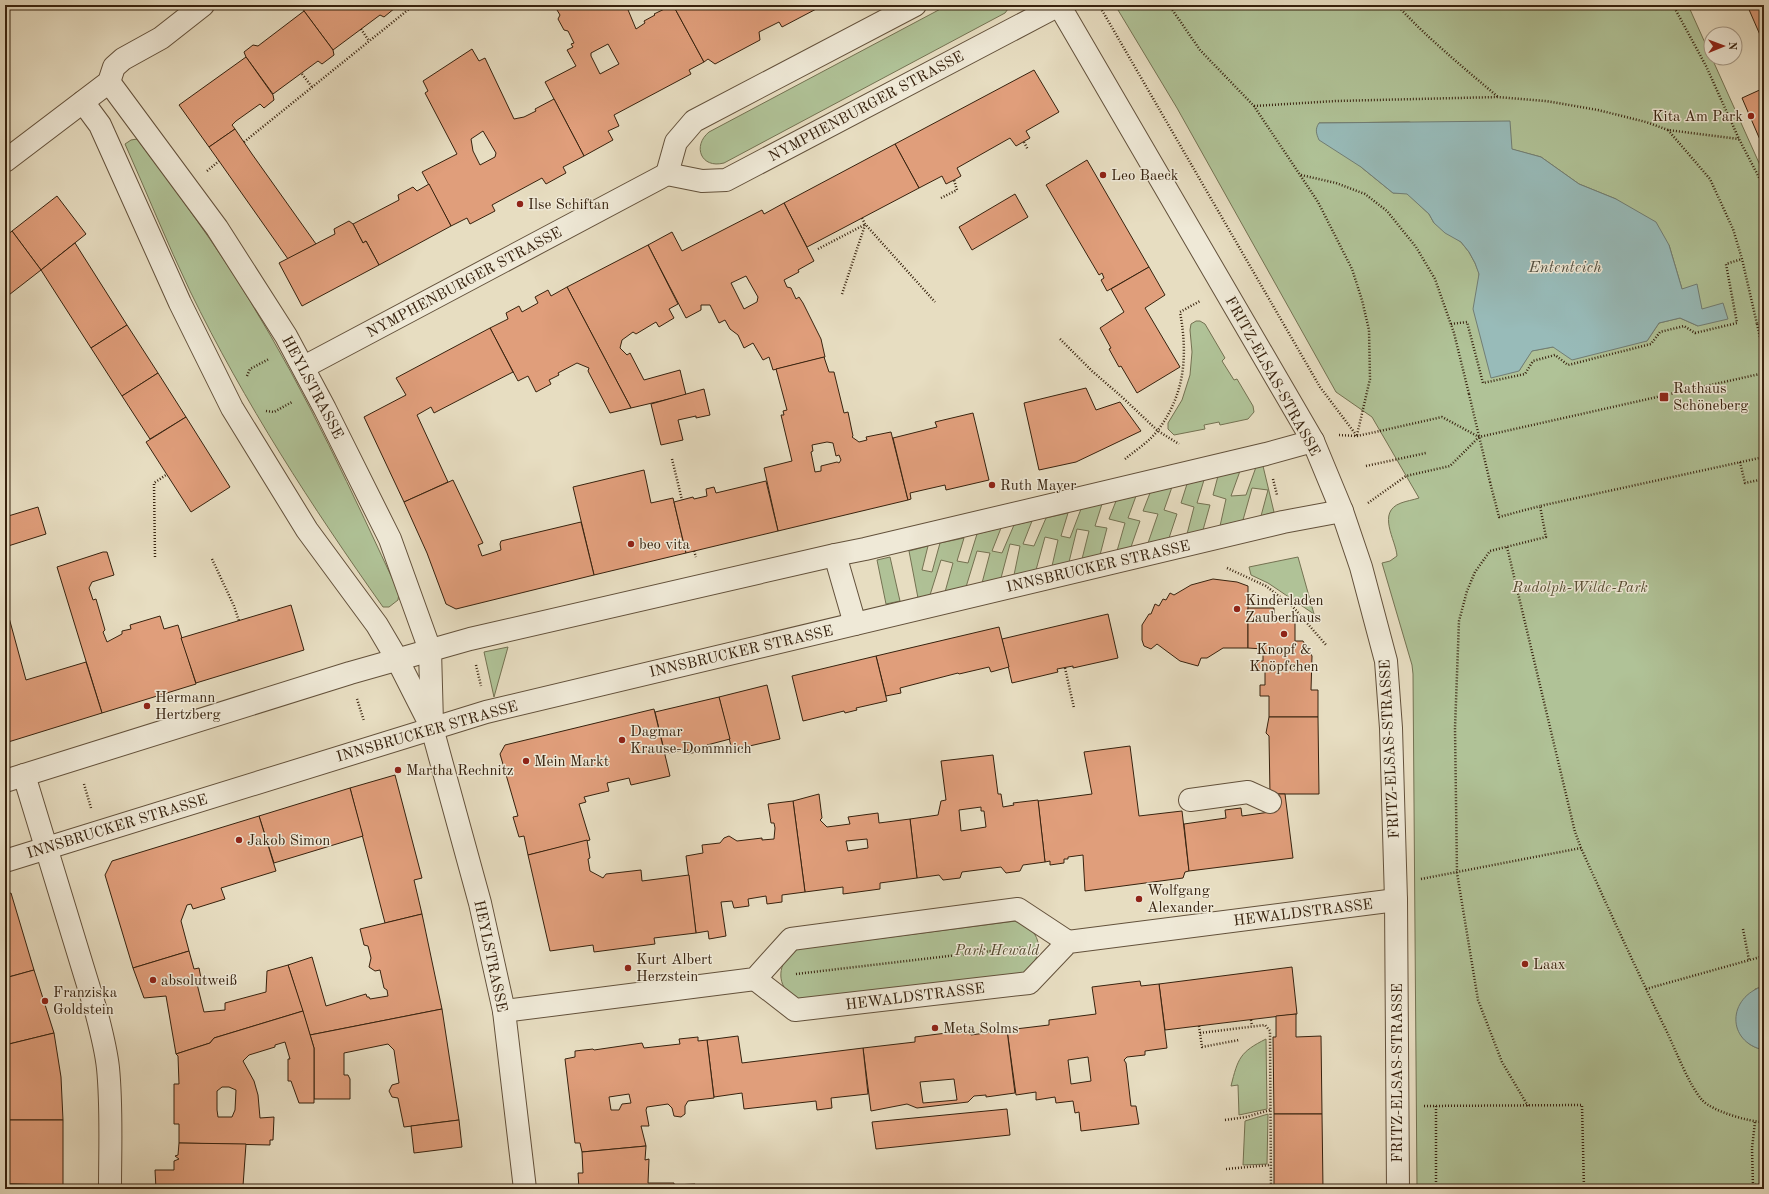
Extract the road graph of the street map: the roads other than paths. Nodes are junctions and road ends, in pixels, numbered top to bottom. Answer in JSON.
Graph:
{"nodes":[{"id":1,"x":203,"y":5,"type":"edge"},
{"id":2,"x":915,"y":5,"type":"edge"},
{"id":3,"x":1059,"y":5,"type":"edge"},
{"id":4,"x":109,"y":82,"type":"junction"},
{"id":5,"x":83,"y":102,"type":"junction"},
{"id":6,"x":5,"y":162,"type":"edge"},
{"id":7,"x":667,"y":174,"type":"junction"},
{"id":8,"x":304,"y":367,"type":"junction"},
{"id":9,"x":1312,"y":441,"type":"junction"},
{"id":10,"x":1342,"y":511,"type":"junction"},
{"id":11,"x":835,"y":555,"type":"junction"},
{"id":12,"x":855,"y":624,"type":"junction"},
{"id":13,"x":430,"y":650,"type":"junction"},
{"id":14,"x":397,"y":659,"type":"junction"},
{"id":15,"x":432,"y":728,"type":"junction"},
{"id":16,"x":15,"y":778,"type":"edge"},
{"id":17,"x":1190,"y":800,"type":"dead end"},
{"id":18,"x":1270,"y":802,"type":"dead end"},
{"id":19,"x":47,"y":848,"type":"junction"},
{"id":20,"x":5,"y":861,"type":"edge"},
{"id":21,"x":1396,"y":892,"type":"junction"},
{"id":22,"x":1068,"y":942,"type":"junction"},
{"id":23,"x":755,"y":978,"type":"junction"},
{"id":24,"x":504,"y":1011,"type":"junction"},
{"id":25,"x":110,"y":1189,"type":"edge"},
{"id":26,"x":525,"y":1189,"type":"edge"},
{"id":27,"x":1398,"y":1189,"type":"edge"}],
"edges":[{"from":1,"to":4,"type":"street"},
{"from":2,"to":7,"type":"street"},
{"from":3,"to":7,"type":"street","name":"NYMPHENBURGER STRASSE"},
{"from":3,"to":9,"type":"street","name":"FRITZ-ELSAS-STRASSE"},
{"from":4,"to":5,"type":"street"},
{"from":4,"to":8,"type":"street","name":"HEYLSTRASSE"},
{"from":5,"to":6,"type":"street"},
{"from":5,"to":14,"type":"street","name":"HEYLSTRASSE"},
{"from":7,"to":8,"type":"street","name":"NYMPHENBURGER STRASSE"},
{"from":8,"to":13,"type":"street","name":"HEYLSTRASSE"},
{"from":9,"to":10,"type":"street","name":"FRITZ-ELSAS-STRASSE"},
{"from":9,"to":11,"type":"street"},
{"from":10,"to":12,"type":"street","name":"INNSBRUCKER STRASSE"},
{"from":10,"to":21,"type":"street","name":"FRITZ-ELSAS-STRASSE"},
{"from":11,"to":12,"type":"street"},
{"from":11,"to":13,"type":"street"},
{"from":12,"to":15,"type":"street","name":"INNSBRUCKER STRASSE"},
{"from":13,"to":14,"type":"street"},
{"from":13,"to":15,"type":"street","name":"HEYLSTRASSE"},
{"from":14,"to":15,"type":"street","name":"HEYLSTRASSE"},
{"from":14,"to":16,"type":"street"},
{"from":15,"to":19,"type":"street","name":"INNSBRUCKER STRASSE"},
{"from":15,"to":24,"type":"street","name":"HEYLSTRASSE"},
{"from":16,"to":19,"type":"street"},
{"from":17,"to":18,"type":"street"},
{"from":19,"to":20,"type":"street","name":"INNSBRUCKER STRASSE"},
{"from":19,"to":25,"type":"street"},
{"from":21,"to":22,"type":"street","name":"HEWALDSTRASSE"},
{"from":21,"to":27,"type":"street","name":"FRITZ-ELSAS-STRASSE"},
{"from":22,"to":23,"type":"street"},
{"from":22,"to":23,"type":"street","name":"HEWALDSTRASSE"},
{"from":23,"to":24,"type":"street"},
{"from":24,"to":26,"type":"street","name":"HEYLSTRASSE"}]}
